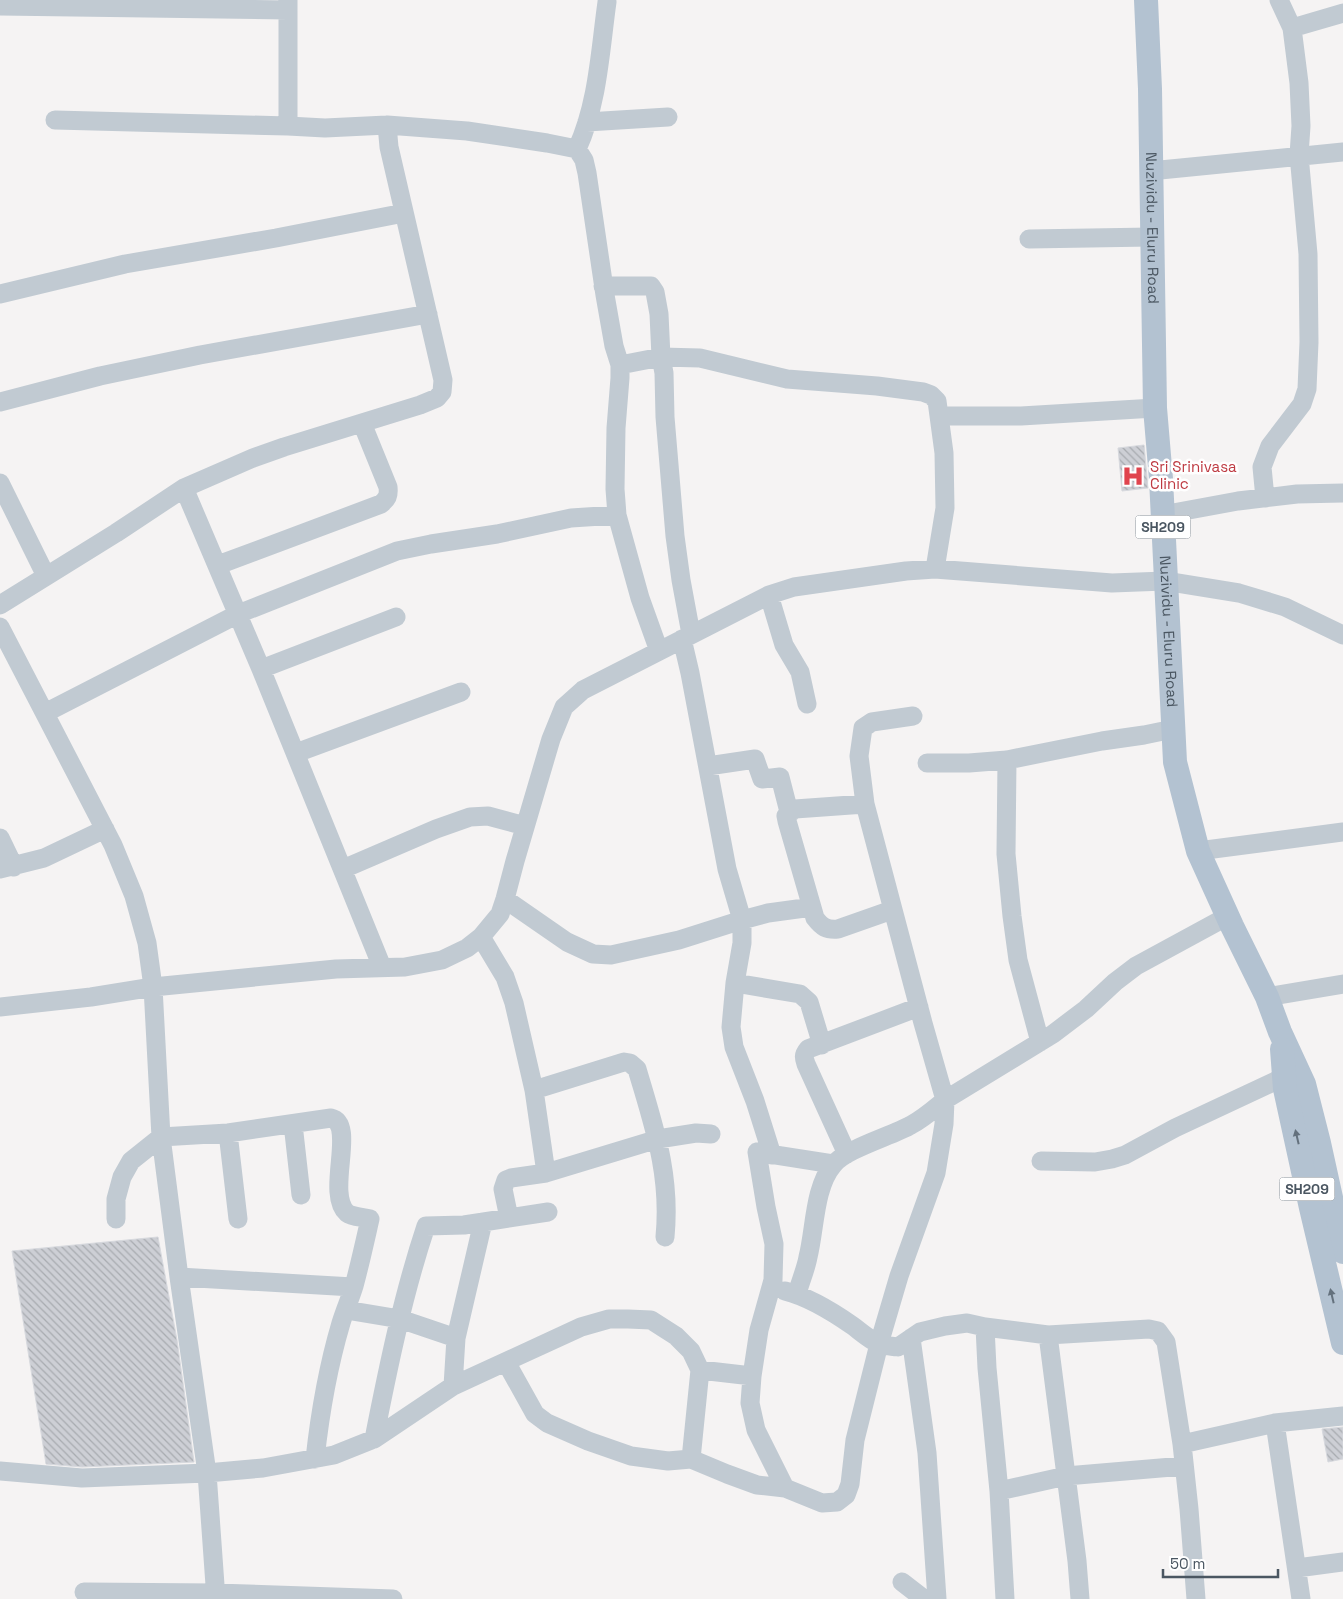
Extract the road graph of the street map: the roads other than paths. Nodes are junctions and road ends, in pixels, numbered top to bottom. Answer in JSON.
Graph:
{"nodes":[{"id":1,"x":1146,"y":0,"type":"edge"},
{"id":2,"x":1279,"y":0,"type":"edge"},
{"id":3,"x":606,"y":2,"type":"dead end"},
{"id":4,"x":288,"y":5,"type":"edge"},
{"id":5,"x":0,"y":6,"type":"edge"},
{"id":6,"x":1343,"y":13,"type":"edge"},
{"id":7,"x":1292,"y":28,"type":"junction"},
{"id":8,"x":668,"y":117,"type":"dead end"},
{"id":9,"x":55,"y":120,"type":"dead end"},
{"id":10,"x":588,"y":122,"type":"junction"},
{"id":11,"x":387,"y":125,"type":"junction"},
{"id":12,"x":288,"y":126,"type":"junction"},
{"id":13,"x":577,"y":149,"type":"junction"},
{"id":14,"x":1343,"y":152,"type":"edge"},
{"id":15,"x":1299,"y":155,"type":"junction"},
{"id":16,"x":1150,"y":171,"type":"junction"},
{"id":17,"x":404,"y":213,"type":"junction"},
{"id":18,"x":1152,"y":237,"type":"junction"},
{"id":19,"x":1029,"y":239,"type":"dead end"},
{"id":20,"x":603,"y":286,"type":"junction"},
{"id":21,"x":0,"y":294,"type":"edge"},
{"id":22,"x":428,"y":314,"type":"junction"},
{"id":23,"x":661,"y":357,"type":"junction"},
{"id":24,"x":620,"y":365,"type":"junction"},
{"id":25,"x":0,"y":402,"type":"edge"},
{"id":26,"x":1155,"y":408,"type":"junction"},
{"id":27,"x":940,"y":416,"type":"junction"},
{"id":28,"x":362,"y":423,"type":"junction"},
{"id":29,"x":0,"y":483,"type":"edge"},
{"id":30,"x":184,"y":488,"type":"junction"},
{"id":31,"x":1343,"y":493,"type":"edge"},
{"id":32,"x":1265,"y":498,"type":"junction"},
{"id":33,"x":617,"y":515,"type":"junction"},
{"id":34,"x":1162,"y":515,"type":"junction"},
{"id":35,"x":218,"y":565,"type":"junction"},
{"id":36,"x":935,"y":569,"type":"junction"},
{"id":37,"x":46,"y":576,"type":"junction"},
{"id":38,"x":1166,"y":581,"type":"junction"},
{"id":39,"x":769,"y":595,"type":"junction"},
{"id":40,"x":0,"y":605,"type":"edge"},
{"id":41,"x":238,"y":614,"type":"junction"},
{"id":42,"x":396,"y":617,"type":"dead end"},
{"id":43,"x":0,"y":627,"type":"edge"},
{"id":44,"x":1343,"y":635,"type":"edge"},
{"id":45,"x":687,"y":637,"type":"junction"},
{"id":46,"x":659,"y":651,"type":"junction"},
{"id":47,"x":261,"y":669,"type":"junction"},
{"id":48,"x":462,"y":692,"type":"dead end"},
{"id":49,"x":807,"y":704,"type":"dead end"},
{"id":50,"x":45,"y":712,"type":"junction"},
{"id":51,"x":913,"y":716,"type":"dead end"},
{"id":52,"x":1173,"y":729,"type":"junction"},
{"id":53,"x":296,"y":753,"type":"junction"},
{"id":54,"x":1007,"y":760,"type":"junction"},
{"id":55,"x":927,"y":763,"type":"dead end"},
{"id":56,"x":708,"y":766,"type":"junction"},
{"id":57,"x":865,"y":804,"type":"junction"},
{"id":58,"x":789,"y":812,"type":"junction"},
{"id":59,"x":525,"y":826,"type":"junction"},
{"id":60,"x":105,"y":830,"type":"junction"},
{"id":61,"x":1343,"y":832,"type":"edge"},
{"id":62,"x":0,"y":838,"type":"edge"},
{"id":63,"x":1198,"y":851,"type":"junction"},
{"id":64,"x":7,"y":868,"type":"edge"},
{"id":65,"x":343,"y":869,"type":"junction"},
{"id":66,"x":506,"y":899,"type":"junction"},
{"id":67,"x":812,"y":907,"type":"junction"},
{"id":68,"x":892,"y":910,"type":"junction"},
{"id":69,"x":1228,"y":916,"type":"junction"},
{"id":70,"x":742,"y":920,"type":"junction"},
{"id":71,"x":481,"y":937,"type":"junction"},
{"id":72,"x":382,"y":968,"type":"junction"},
{"id":73,"x":735,"y":983,"type":"junction"},
{"id":74,"x":1343,"y":984,"type":"edge"},
{"id":75,"x":154,"y":987,"type":"junction"},
{"id":76,"x":1267,"y":997,"type":"junction"},
{"id":77,"x":919,"y":1007,"type":"junction"},
{"id":78,"x":0,"y":1008,"type":"edge"},
{"id":79,"x":1280,"y":1032,"type":"junction"},
{"id":80,"x":1040,"y":1042,"type":"junction"},
{"id":81,"x":822,"y":1045,"type":"junction"},
{"id":82,"x":1284,"y":1077,"type":"junction"},
{"id":83,"x":534,"y":1090,"type":"junction"},
{"id":84,"x":945,"y":1100,"type":"junction"},
{"id":85,"x":293,"y":1124,"type":"junction"},
{"id":86,"x":228,"y":1133,"type":"junction"},
{"id":87,"x":711,"y":1134,"type":"dead end"},
{"id":88,"x":161,"y":1137,"type":"junction"},
{"id":89,"x":658,"y":1139,"type":"junction"},
{"id":90,"x":772,"y":1155,"type":"junction"},
{"id":91,"x":840,"y":1159,"type":"junction"},
{"id":92,"x":1041,"y":1161,"type":"dead end"},
{"id":93,"x":546,"y":1173,"type":"junction"},
{"id":94,"x":301,"y":1196,"type":"dead end"},
{"id":95,"x":548,"y":1212,"type":"dead end"},
{"id":96,"x":1339,"y":1214,"type":"edge"},
{"id":97,"x":510,"y":1218,"type":"junction"},
{"id":98,"x":116,"y":1219,"type":"dead end"},
{"id":99,"x":238,"y":1219,"type":"dead end"},
{"id":100,"x":483,"y":1222,"type":"junction"},
{"id":101,"x":665,"y":1236,"type":"dead end"},
{"id":102,"x":1343,"y":1252,"type":"edge"},
{"id":103,"x":179,"y":1277,"type":"junction"},
{"id":104,"x":354,"y":1287,"type":"junction"},
{"id":105,"x":771,"y":1288,"type":"junction"},
{"id":106,"x":797,"y":1294,"type":"junction"},
{"id":107,"x":346,"y":1310,"type":"junction"},
{"id":108,"x":400,"y":1319,"type":"junction"},
{"id":109,"x":985,"y":1327,"type":"junction"},
{"id":110,"x":1048,"y":1335,"type":"junction"},
{"id":111,"x":456,"y":1338,"type":"junction"},
{"id":112,"x":1343,"y":1343,"type":"edge"},
{"id":113,"x":894,"y":1344,"type":"junction"},
{"id":114,"x":506,"y":1362,"type":"junction"},
{"id":115,"x":700,"y":1370,"type":"junction"},
{"id":116,"x":752,"y":1376,"type":"junction"},
{"id":117,"x":453,"y":1386,"type":"junction"},
{"id":118,"x":1343,"y":1416,"type":"edge"},
{"id":119,"x":1275,"y":1423,"type":"junction"},
{"id":120,"x":374,"y":1439,"type":"junction"},
{"id":121,"x":1182,"y":1444,"type":"junction"},
{"id":122,"x":315,"y":1459,"type":"junction"},
{"id":123,"x":690,"y":1459,"type":"junction"},
{"id":124,"x":1184,"y":1466,"type":"junction"},
{"id":125,"x":0,"y":1471,"type":"edge"},
{"id":126,"x":207,"y":1472,"type":"junction"},
{"id":127,"x":1066,"y":1476,"type":"junction"},
{"id":128,"x":784,"y":1488,"type":"junction"},
{"id":129,"x":999,"y":1491,"type":"junction"},
{"id":130,"x":1343,"y":1562,"type":"edge"},
{"id":131,"x":1297,"y":1568,"type":"junction"},
{"id":132,"x":902,"y":1582,"type":"dead end"},
{"id":133,"x":84,"y":1592,"type":"dead end"},
{"id":134,"x":216,"y":1596,"type":"edge"},
{"id":135,"x":393,"y":1599,"type":"edge"},
{"id":136,"x":924,"y":1599,"type":"edge"},
{"id":137,"x":937,"y":1599,"type":"edge"},
{"id":138,"x":1005,"y":1599,"type":"edge"},
{"id":139,"x":1080,"y":1599,"type":"edge"},
{"id":140,"x":1196,"y":1599,"type":"edge"},
{"id":141,"x":1301,"y":1599,"type":"edge"}],
"edges":[{"from":1,"to":16,"type":"main road","name":"Nuzividu - Eluru Road","number":"SH209"},
{"from":2,"to":7,"type":"street"},
{"from":3,"to":10,"type":"street"},
{"from":4,"to":5,"type":"street"},
{"from":4,"to":12,"type":"street"},
{"from":6,"to":7,"type":"street"},
{"from":7,"to":15,"type":"street"},
{"from":8,"to":10,"type":"street"},
{"from":9,"to":12,"type":"street"},
{"from":10,"to":13,"type":"street"},
{"from":11,"to":12,"type":"street"},
{"from":11,"to":13,"type":"street"},
{"from":11,"to":17,"type":"street"},
{"from":13,"to":20,"type":"street"},
{"from":14,"to":15,"type":"street"},
{"from":15,"to":16,"type":"street"},
{"from":15,"to":32,"type":"street"},
{"from":16,"to":18,"type":"main road","name":"Nuzividu - Eluru Road","number":"SH209"},
{"from":17,"to":21,"type":"street"},
{"from":17,"to":22,"type":"street"},
{"from":18,"to":19,"type":"street"},
{"from":18,"to":26,"type":"main road","name":"Nuzividu - Eluru Road","number":"SH209"},
{"from":20,"to":23,"type":"street"},
{"from":20,"to":24,"type":"street"},
{"from":22,"to":25,"type":"street"},
{"from":22,"to":28,"type":"street"},
{"from":23,"to":24,"type":"street"},
{"from":23,"to":27,"type":"street"},
{"from":23,"to":45,"type":"street"},
{"from":24,"to":33,"type":"street"},
{"from":26,"to":27,"type":"street"},
{"from":26,"to":34,"type":"main road","name":"Nuzividu - Eluru Road","number":"SH209"},
{"from":27,"to":36,"type":"street"},
{"from":28,"to":30,"type":"street"},
{"from":28,"to":35,"type":"street"},
{"from":29,"to":37,"type":"street"},
{"from":30,"to":35,"type":"street"},
{"from":30,"to":37,"type":"street"},
{"from":31,"to":32,"type":"street"},
{"from":32,"to":34,"type":"street"},
{"from":33,"to":41,"type":"street"},
{"from":33,"to":46,"type":"street"},
{"from":34,"to":38,"type":"main road","name":"Nuzividu - Eluru Road","number":"SH209"},
{"from":35,"to":41,"type":"street"},
{"from":36,"to":38,"type":"street"},
{"from":36,"to":39,"type":"street"},
{"from":37,"to":40,"type":"street"},
{"from":38,"to":44,"type":"street"},
{"from":38,"to":52,"type":"main road","name":"Nuzividu - Eluru Road","number":"SH209"},
{"from":39,"to":45,"type":"street"},
{"from":39,"to":49,"type":"street"},
{"from":41,"to":47,"type":"street"},
{"from":41,"to":50,"type":"street"},
{"from":42,"to":47,"type":"street"},
{"from":43,"to":50,"type":"street"},
{"from":45,"to":46,"type":"street"},
{"from":45,"to":56,"type":"street"},
{"from":46,"to":59,"type":"street"},
{"from":47,"to":53,"type":"street"},
{"from":48,"to":53,"type":"street"},
{"from":50,"to":60,"type":"street"},
{"from":51,"to":57,"type":"street"},
{"from":52,"to":54,"type":"street"},
{"from":52,"to":63,"type":"main road","name":"Nuzividu - Eluru Road","number":"SH209"},
{"from":53,"to":65,"type":"street"},
{"from":54,"to":55,"type":"street"},
{"from":54,"to":80,"type":"street"},
{"from":56,"to":58,"type":"street"},
{"from":56,"to":70,"type":"street"},
{"from":57,"to":58,"type":"street"},
{"from":57,"to":68,"type":"street"},
{"from":58,"to":67,"type":"street"},
{"from":59,"to":65,"type":"street"},
{"from":59,"to":66,"type":"street"},
{"from":60,"to":64,"type":"street"},
{"from":60,"to":75,"type":"street"},
{"from":61,"to":63,"type":"street"},
{"from":62,"to":64,"type":"street"},
{"from":63,"to":69,"type":"main road","name":"Nuzividu - Eluru Road","number":"SH209"},
{"from":65,"to":72,"type":"street"},
{"from":66,"to":70,"type":"street"},
{"from":66,"to":71,"type":"street"},
{"from":67,"to":68,"type":"street"},
{"from":67,"to":70,"type":"street"},
{"from":68,"to":77,"type":"street"},
{"from":69,"to":76,"type":"main road","name":"Nuzividu - Eluru Road","number":"SH209"},
{"from":69,"to":80,"type":"street"},
{"from":70,"to":73,"type":"street"},
{"from":71,"to":72,"type":"street"},
{"from":71,"to":83,"type":"street"},
{"from":72,"to":75,"type":"street"},
{"from":73,"to":81,"type":"street"},
{"from":73,"to":90,"type":"street"},
{"from":74,"to":76,"type":"street"},
{"from":75,"to":78,"type":"street"},
{"from":75,"to":88,"type":"street"},
{"from":76,"to":79,"type":"main road","name":"Nuzividu - Eluru Road","number":"SH209"},
{"from":77,"to":81,"type":"street"},
{"from":77,"to":84,"type":"street"},
{"from":79,"to":82,"type":"main road","name":"Nuzividu - Eluru Road","number":"SH209"},
{"from":79,"to":96,"type":"main road","name":"Nuzividu - Eluru Road","number":"SH209"},
{"from":80,"to":84,"type":"street"},
{"from":81,"to":91,"type":"street"},
{"from":82,"to":92,"type":"street"},
{"from":112,"to":82,"type":"main road","name":"Nuzividu - Eluru Road","number":"SH209","one_way":true},
{"from":83,"to":89,"type":"street"},
{"from":83,"to":93,"type":"street"},
{"from":84,"to":91,"type":"street"},
{"from":84,"to":113,"type":"street"},
{"from":85,"to":86,"type":"street"},
{"from":85,"to":94,"type":"street"},
{"from":85,"to":104,"type":"street"},
{"from":86,"to":88,"type":"street"},
{"from":86,"to":99,"type":"street"},
{"from":87,"to":89,"type":"street"},
{"from":88,"to":98,"type":"street"},
{"from":88,"to":103,"type":"street"},
{"from":89,"to":93,"type":"street"},
{"from":89,"to":101,"type":"street"},
{"from":90,"to":91,"type":"street"},
{"from":90,"to":105,"type":"street"},
{"from":91,"to":106,"type":"street"},
{"from":93,"to":97,"type":"street"},
{"from":95,"to":97,"type":"street"},
{"from":96,"to":102,"type":"main road","name":"Nuzividu - Eluru Road","number":"SH209"},
{"from":97,"to":100,"type":"street"},
{"from":100,"to":108,"type":"street"},
{"from":100,"to":111,"type":"street"},
{"from":103,"to":104,"type":"street"},
{"from":103,"to":126,"type":"street"},
{"from":104,"to":107,"type":"street"},
{"from":105,"to":106,"type":"street"},
{"from":105,"to":116,"type":"street"},
{"from":106,"to":113,"type":"street"},
{"from":107,"to":108,"type":"street"},
{"from":107,"to":122,"type":"street"},
{"from":108,"to":111,"type":"street"},
{"from":108,"to":120,"type":"street"},
{"from":109,"to":110,"type":"street"},
{"from":109,"to":113,"type":"street"},
{"from":109,"to":129,"type":"street"},
{"from":110,"to":121,"type":"street"},
{"from":110,"to":127,"type":"street"},
{"from":111,"to":117,"type":"street"},
{"from":113,"to":128,"type":"street"},
{"from":113,"to":137,"type":"street"},
{"from":114,"to":115,"type":"street"},
{"from":114,"to":117,"type":"street"},
{"from":114,"to":123,"type":"street"},
{"from":115,"to":116,"type":"street"},
{"from":115,"to":123,"type":"street"},
{"from":116,"to":128,"type":"street"},
{"from":117,"to":120,"type":"street"},
{"from":118,"to":119,"type":"street"},
{"from":119,"to":121,"type":"street"},
{"from":119,"to":131,"type":"street"},
{"from":120,"to":122,"type":"street"},
{"from":121,"to":124,"type":"street"},
{"from":122,"to":126,"type":"street"},
{"from":123,"to":128,"type":"street"},
{"from":124,"to":127,"type":"street"},
{"from":124,"to":140,"type":"street"},
{"from":125,"to":126,"type":"street"},
{"from":126,"to":134,"type":"street"},
{"from":127,"to":129,"type":"street"},
{"from":127,"to":139,"type":"street"},
{"from":129,"to":138,"type":"street"},
{"from":130,"to":131,"type":"street"},
{"from":131,"to":141,"type":"street"},
{"from":132,"to":136,"type":"street"},
{"from":133,"to":134,"type":"street"},
{"from":134,"to":135,"type":"street"}]}
